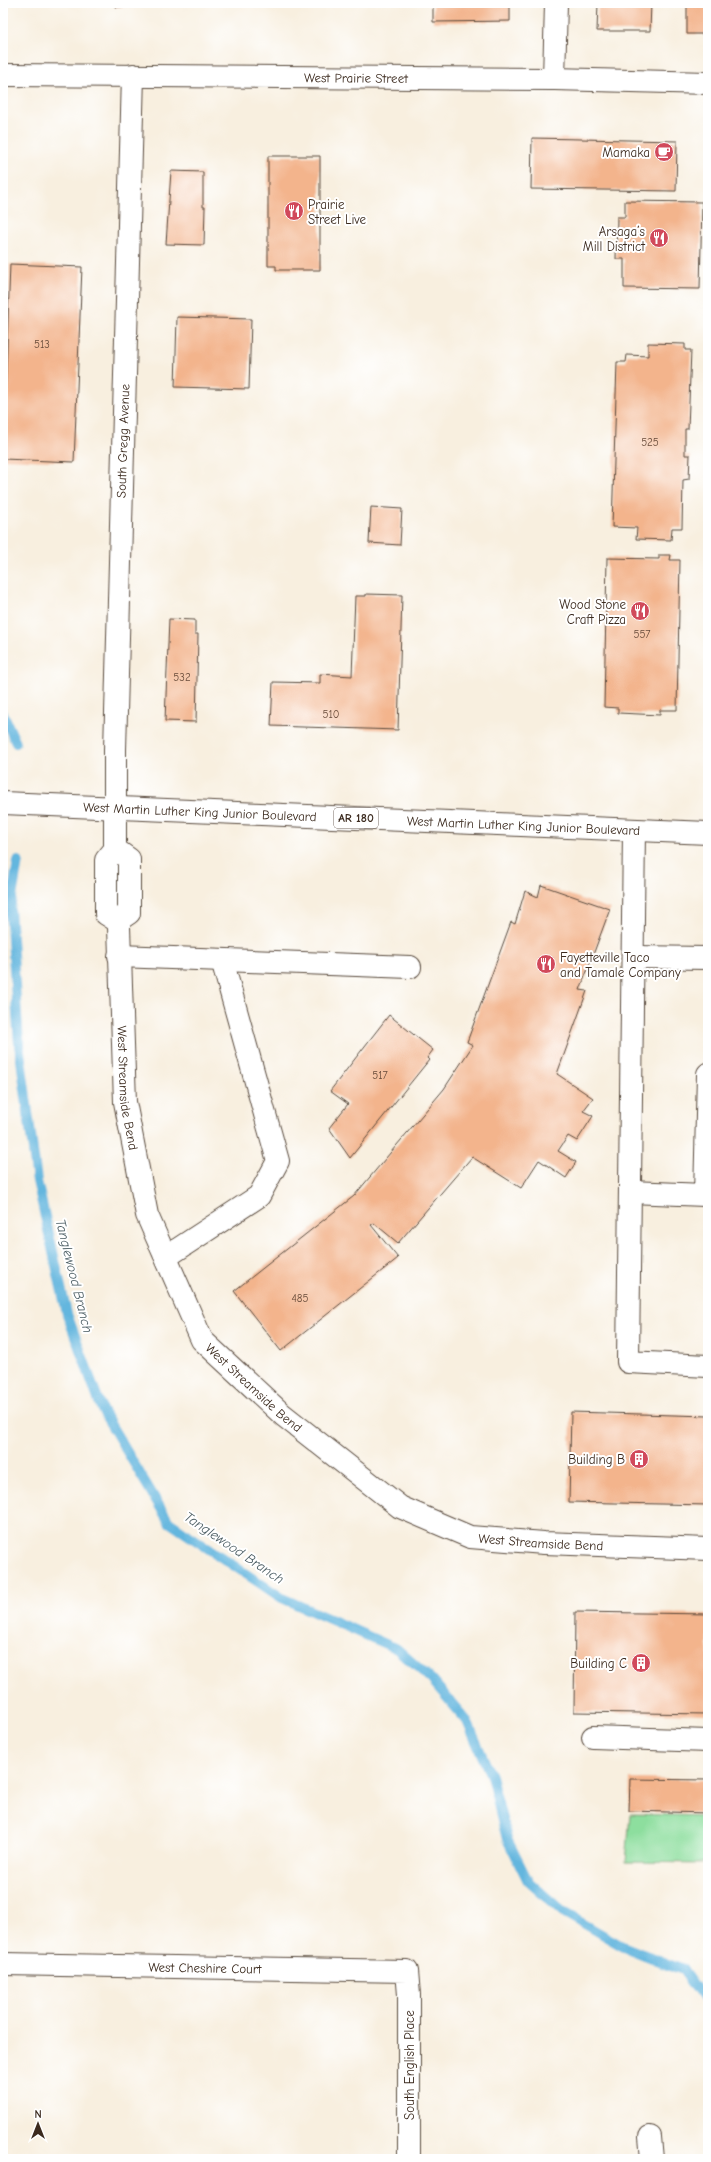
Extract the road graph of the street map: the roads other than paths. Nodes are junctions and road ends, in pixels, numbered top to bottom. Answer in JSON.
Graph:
{"nodes":[{"id":1,"x":556,"y":3,"type":"edge"},
{"id":2,"x":3,"y":75,"type":"edge"},
{"id":3,"x":133,"y":75,"type":"junction"},
{"id":4,"x":554,"y":79,"type":"junction"},
{"id":5,"x":708,"y":83,"type":"edge"},
{"id":6,"x":3,"y":803,"type":"edge"},
{"id":7,"x":114,"y":807,"type":"junction"},
{"id":8,"x":634,"y":830,"type":"junction"},
{"id":9,"x":708,"y":833,"type":"edge"},
{"id":10,"x":119,"y":956,"type":"junction"},
{"id":11,"x":633,"y":957,"type":"junction"},
{"id":12,"x":708,"y":958,"type":"edge"},
{"id":13,"x":222,"y":960,"type":"junction"},
{"id":14,"x":410,"y":967,"type":"dead end"},
{"id":15,"x":708,"y":1074,"type":"edge"},
{"id":16,"x":630,"y":1192,"type":"junction"},
{"id":17,"x":166,"y":1257,"type":"junction"},
{"id":18,"x":708,"y":1366,"type":"edge"},
{"id":19,"x":708,"y":1549,"type":"edge"},
{"id":20,"x":593,"y":1737,"type":"dead end"},
{"id":21,"x":708,"y":1741,"type":"edge"},
{"id":22,"x":3,"y":1964,"type":"edge"},
{"id":23,"x":407,"y":1971,"type":"joint"},
{"id":24,"x":650,"y":2137,"type":"dead end"},
{"id":25,"x":409,"y":2159,"type":"edge"},
{"id":26,"x":652,"y":2159,"type":"edge"}],
"edges":[{"from":1,"to":4,"type":"street"},
{"from":2,"to":3,"type":"street","name":"West Prairie Street"},
{"from":3,"to":4,"type":"street","name":"West Prairie Street"},
{"from":3,"to":7,"type":"street","name":"South Gregg Avenue"},
{"from":4,"to":5,"type":"street","name":"West Prairie Street"},
{"from":6,"to":7,"type":"street","name":"West Martin Luther King Junior Boulevard","number":"AR 180"},
{"from":7,"to":8,"type":"street","name":"West Martin Luther King Junior Boulevard","number":"AR 180"},
{"from":7,"to":10,"type":"street","name":"West Streamside Bend"},
{"from":8,"to":9,"type":"street","name":"West Martin Luther King Junior Boulevard","number":"AR 180"},
{"from":8,"to":11,"type":"street"},
{"from":10,"to":13,"type":"street"},
{"from":10,"to":17,"type":"street","name":"West Streamside Bend"},
{"from":11,"to":12,"type":"street"},
{"from":11,"to":16,"type":"street"},
{"from":13,"to":14,"type":"street"},
{"from":13,"to":17,"type":"street"},
{"from":15,"to":16,"type":"street"},
{"from":16,"to":18,"type":"street"},
{"from":17,"to":19,"type":"street","name":"West Streamside Bend"},
{"from":20,"to":21,"type":"street"},
{"from":22,"to":23,"type":"street","name":"West Cheshire Court"},
{"from":23,"to":25,"type":"street","name":"South English Place"},
{"from":24,"to":26,"type":"street"}]}
